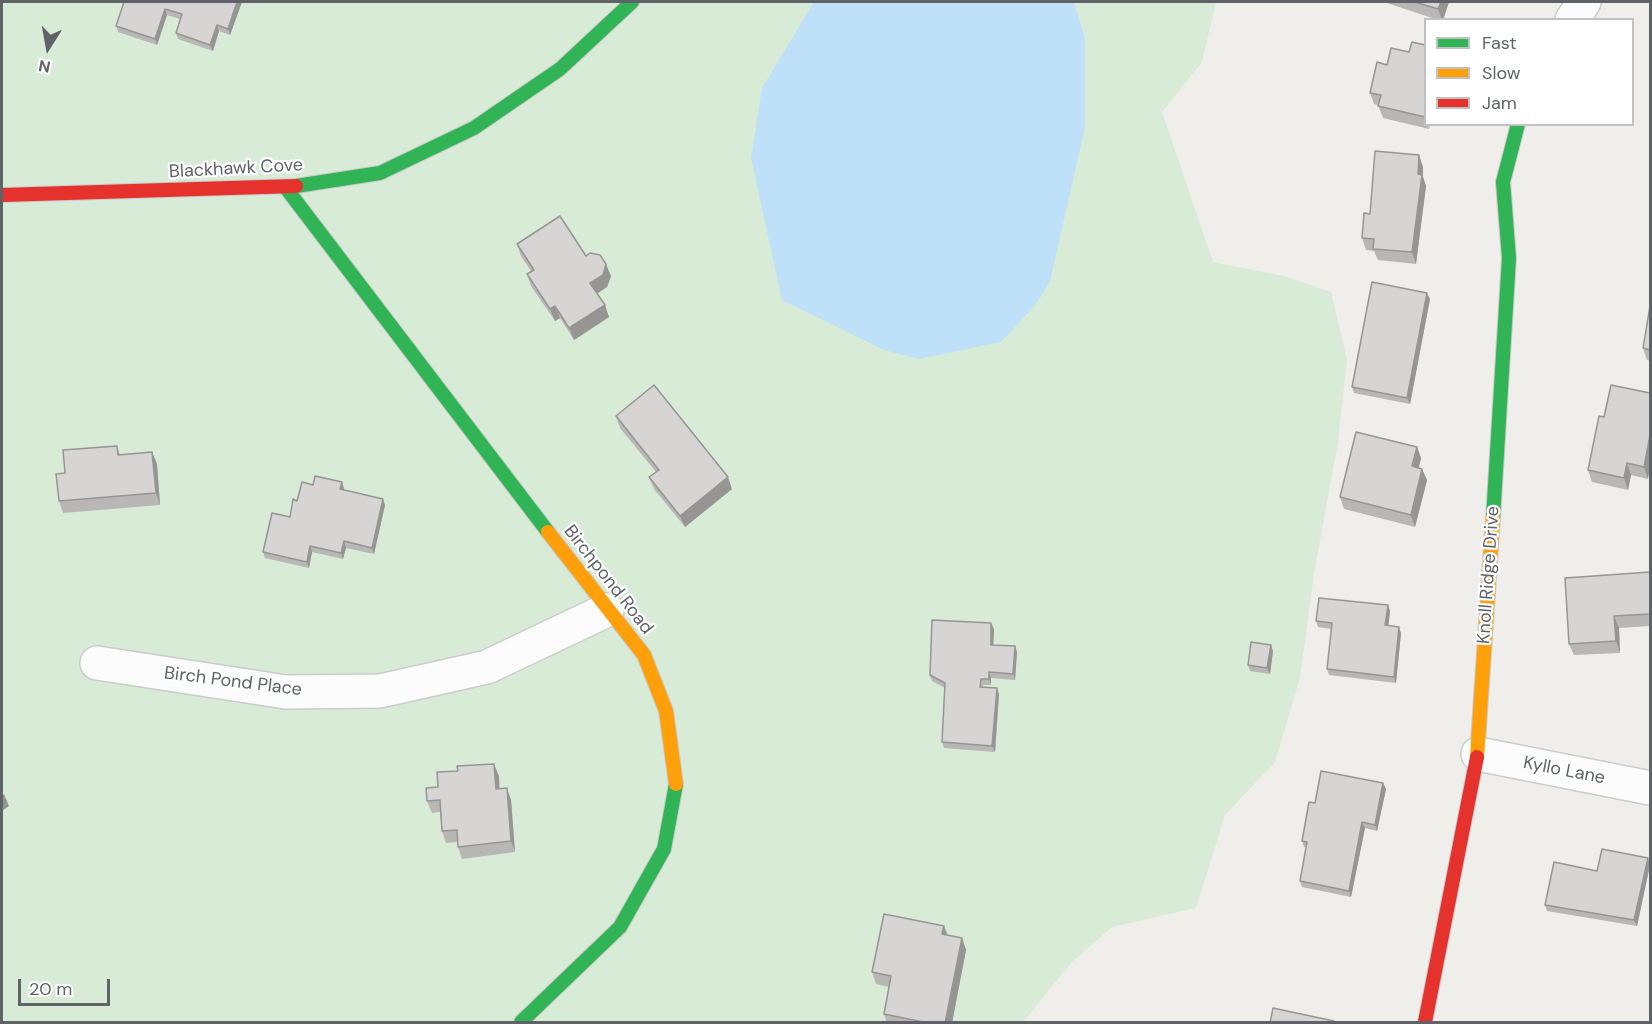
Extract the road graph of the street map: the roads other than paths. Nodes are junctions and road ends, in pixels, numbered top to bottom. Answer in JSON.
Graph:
{"nodes":[{"id":1,"x":632,"y":2,"type":"edge"},
{"id":2,"x":1584,"y":2,"type":"edge"},
{"id":3,"x":1573,"y":18,"type":"edge"},
{"id":4,"x":1517,"y":126,"type":"edge"},
{"id":5,"x":286,"y":188,"type":"junction"},
{"id":6,"x":2,"y":195,"type":"edge"},
{"id":7,"x":607,"y":610,"type":"junction"},
{"id":8,"x":97,"y":663,"type":"dead end"},
{"id":9,"x":1478,"y":754,"type":"junction"},
{"id":10,"x":1650,"y":788,"type":"edge"},
{"id":11,"x":521,"y":1023,"type":"edge"},
{"id":12,"x":1425,"y":1023,"type":"edge"}],
"edges":[{"from":1,"to":5,"type":"street","name":"Blackhawk Cove"},
{"from":2,"to":3,"type":"street"},
{"from":4,"to":9,"type":"street","name":"Knoll Ridge Drive"},
{"from":5,"to":6,"type":"street","name":"Blackhawk Cove"},
{"from":5,"to":7,"type":"street","name":"Birchpond Road"},
{"from":7,"to":8,"type":"street","name":"Birch Pond Place"},
{"from":7,"to":11,"type":"street","name":"Birchpond Road"},
{"from":9,"to":10,"type":"street","name":"Kyllo Lane"},
{"from":9,"to":12,"type":"street","name":"Knoll Ridge Drive"}]}
